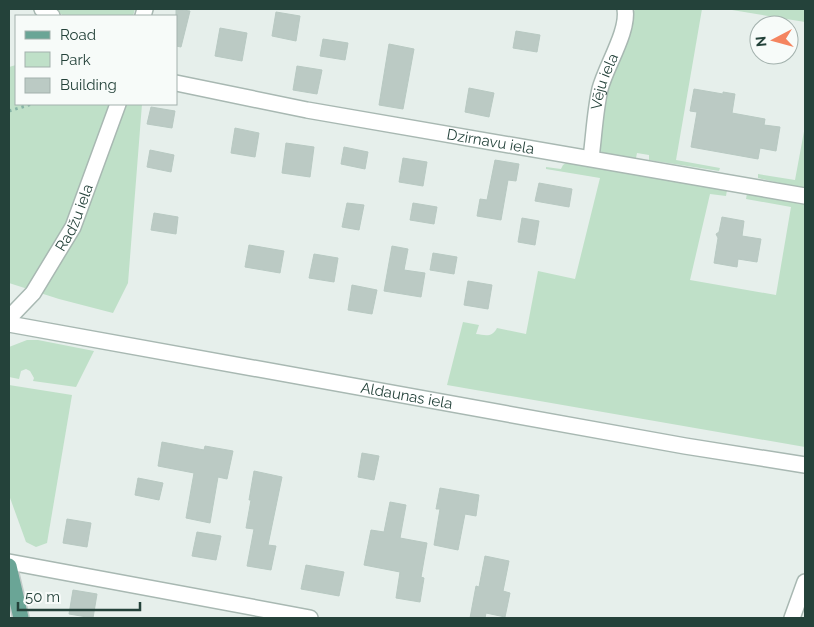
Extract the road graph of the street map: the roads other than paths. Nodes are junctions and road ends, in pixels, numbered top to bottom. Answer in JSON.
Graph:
{"nodes":[{"id":1,"x":625,"y":9,"type":"edge"},
{"id":2,"x":178,"y":83,"type":"edge"},
{"id":3,"x":118,"y":105,"type":"edge"},
{"id":4,"x":591,"y":158,"type":"junction"},
{"id":5,"x":805,"y":196,"type":"edge"},
{"id":6,"x":9,"y":318,"type":"edge"},
{"id":7,"x":9,"y":324,"type":"edge"},
{"id":8,"x":805,"y":465,"type":"edge"},
{"id":9,"x":9,"y":562,"type":"edge"},
{"id":10,"x":9,"y":566,"type":"edge"},
{"id":11,"x":805,"y":582,"type":"edge"},
{"id":12,"x":21,"y":618,"type":"edge"},
{"id":13,"x":310,"y":618,"type":"edge"},
{"id":14,"x":792,"y":618,"type":"edge"}],
"edges":[{"from":1,"to":4,"type":"street","name":"Vēju iela"},
{"from":2,"to":4,"type":"street","name":"Dzirnavu iela"},
{"from":3,"to":6,"type":"street","name":"Radžu iela"},
{"from":4,"to":5,"type":"street","name":"Dzirnavu iela"},
{"from":7,"to":8,"type":"street","name":"Aldaunas iela"},
{"from":9,"to":13,"type":"street"},
{"from":10,"to":12,"type":"main road"},
{"from":11,"to":14,"type":"street"}]}
